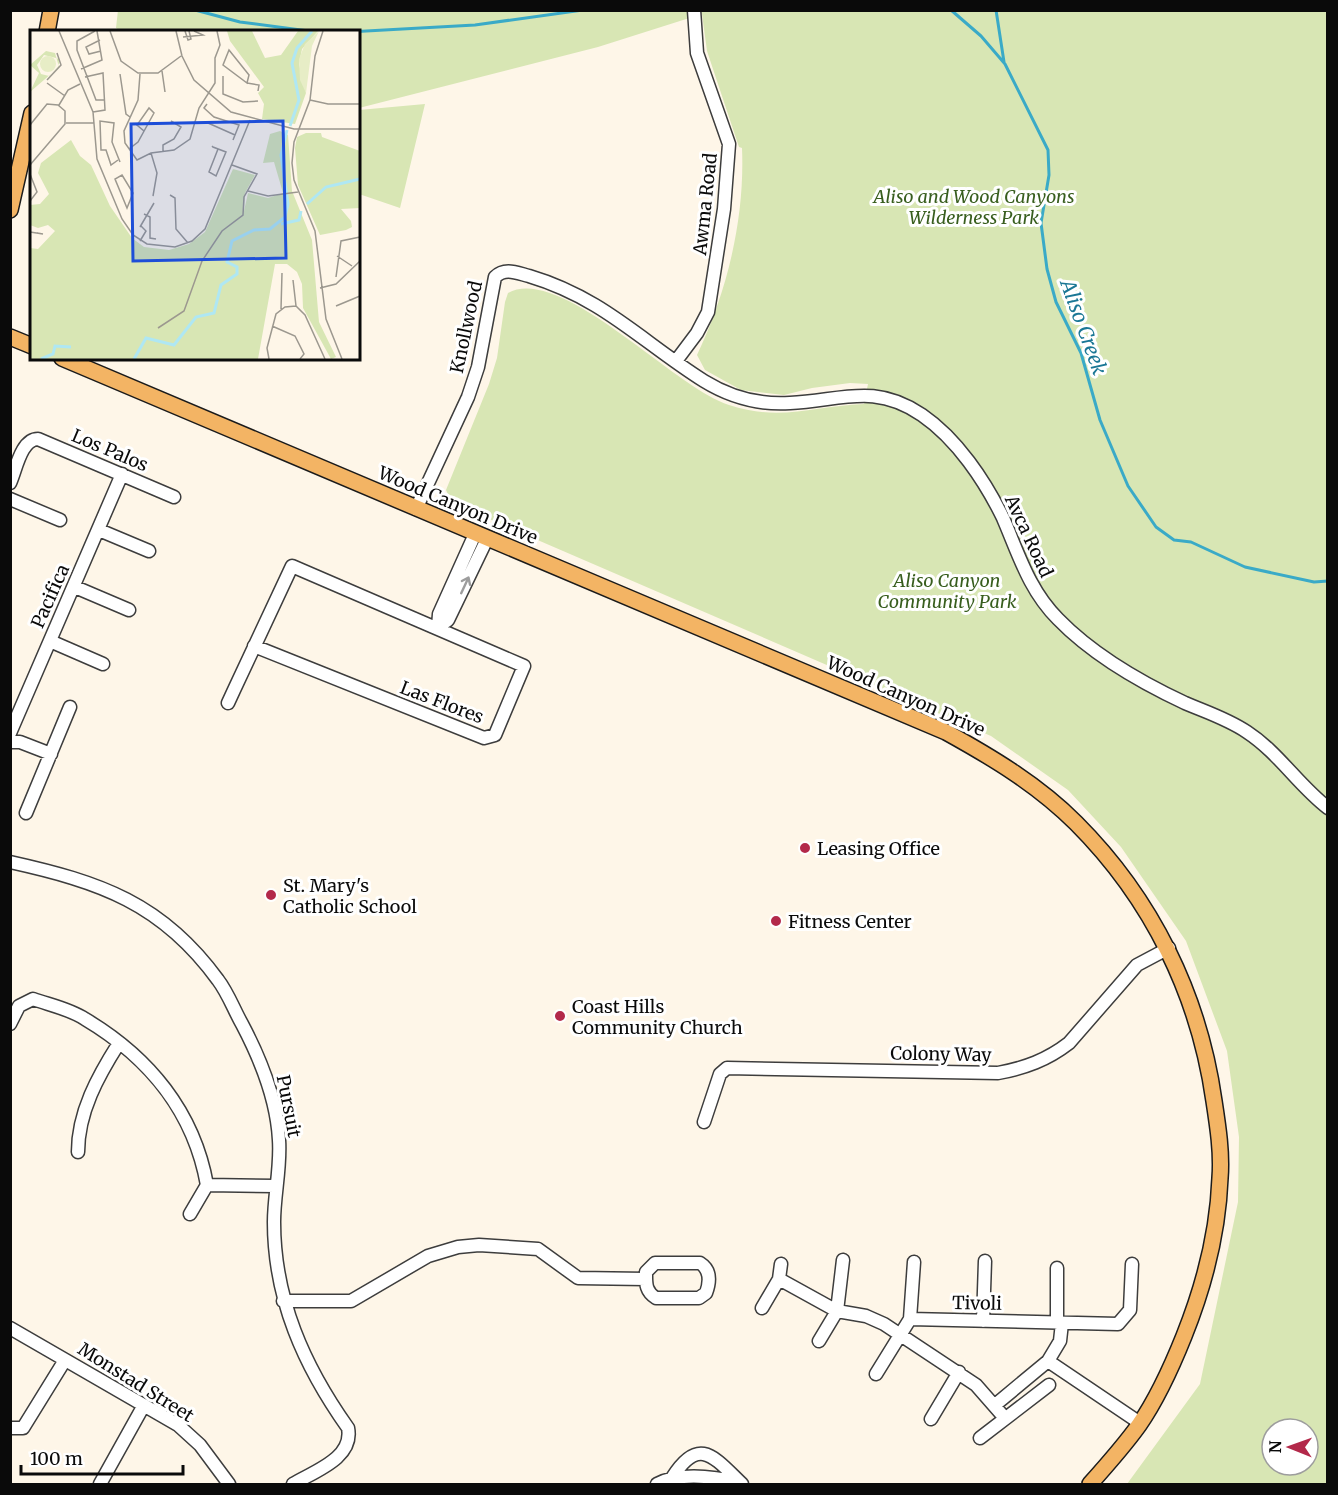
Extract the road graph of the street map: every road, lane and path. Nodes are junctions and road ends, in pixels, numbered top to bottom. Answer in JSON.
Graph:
{"nodes":[{"id":1,"x":51,"y":10,"type":"edge"},
{"id":2,"x":694,"y":15,"type":"edge"},
{"id":3,"x":47,"y":30,"type":"edge"},
{"id":4,"x":30,"y":122,"type":"edge"},
{"id":5,"x":10,"y":210,"type":"edge"},
{"id":6,"x":10,"y":338,"type":"edge"},
{"id":7,"x":30,"y":345,"type":"edge"},
{"id":8,"x":67,"y":360,"type":"edge"},
{"id":9,"x":676,"y":361,"type":"junction"},
{"id":10,"x":122,"y":474,"type":"junction"},
{"id":11,"x":10,"y":483,"type":"edge"},
{"id":12,"x":174,"y":497,"type":"dead end"},
{"id":13,"x":10,"y":499,"type":"edge"},
{"id":14,"x":416,"y":509,"type":"junction"},
{"id":15,"x":60,"y":519,"type":"dead end"},
{"id":16,"x":99,"y":530,"type":"junction"},
{"id":17,"x":481,"y":537,"type":"junction"},
{"id":18,"x":149,"y":551,"type":"dead end"},
{"id":19,"x":75,"y":587,"type":"junction"},
{"id":20,"x":129,"y":610,"type":"dead end"},
{"id":21,"x":438,"y":627,"type":"junction"},
{"id":22,"x":50,"y":641,"type":"junction"},
{"id":23,"x":254,"y":646,"type":"junction"},
{"id":24,"x":103,"y":664,"type":"dead end"},
{"id":25,"x":228,"y":703,"type":"dead end"},
{"id":26,"x":70,"y":707,"type":"dead end"},
{"id":27,"x":10,"y":733,"type":"edge"},
{"id":28,"x":10,"y":742,"type":"edge"},
{"id":29,"x":51,"y":754,"type":"junction"},
{"id":30,"x":1328,"y":808,"type":"edge"},
{"id":31,"x":26,"y":813,"type":"dead end"},
{"id":32,"x":10,"y":862,"type":"edge"},
{"id":33,"x":1169,"y":948,"type":"junction"},
{"id":34,"x":10,"y":1024,"type":"edge"},
{"id":35,"x":119,"y":1043,"type":"junction"},
{"id":36,"x":704,"y":1122,"type":"dead end"},
{"id":37,"x":78,"y":1152,"type":"dead end"},
{"id":38,"x":207,"y":1185,"type":"junction"},
{"id":39,"x":275,"y":1186,"type":"junction"},
{"id":40,"x":190,"y":1214,"type":"dead end"},
{"id":41,"x":843,"y":1260,"type":"dead end"},
{"id":42,"x":985,"y":1261,"type":"dead end"},
{"id":43,"x":914,"y":1262,"type":"dead end"},
{"id":44,"x":782,"y":1264,"type":"dead end"},
{"id":45,"x":1132,"y":1264,"type":"dead end"},
{"id":46,"x":1057,"y":1268,"type":"dead end"},
{"id":47,"x":646,"y":1279,"type":"junction"},
{"id":48,"x":778,"y":1280,"type":"junction"},
{"id":49,"x":283,"y":1301,"type":"junction"},
{"id":50,"x":762,"y":1308,"type":"dead end"},
{"id":51,"x":837,"y":1311,"type":"junction"},
{"id":52,"x":910,"y":1319,"type":"junction"},
{"id":53,"x":983,"y":1321,"type":"junction"},
{"id":54,"x":1060,"y":1323,"type":"junction"},
{"id":55,"x":10,"y":1328,"type":"edge"},
{"id":56,"x":899,"y":1334,"type":"junction"},
{"id":57,"x":819,"y":1341,"type":"dead end"},
{"id":58,"x":65,"y":1360,"type":"junction"},
{"id":59,"x":1048,"y":1361,"type":"junction"},
{"id":60,"x":959,"y":1372,"type":"junction"},
{"id":61,"x":876,"y":1374,"type":"dead end"},
{"id":62,"x":1049,"y":1385,"type":"dead end"},
{"id":63,"x":144,"y":1405,"type":"junction"},
{"id":64,"x":995,"y":1405,"type":"junction"},
{"id":65,"x":1004,"y":1417,"type":"junction"},
{"id":66,"x":931,"y":1419,"type":"dead end"},
{"id":67,"x":1140,"y":1423,"type":"junction"},
{"id":68,"x":10,"y":1428,"type":"edge"},
{"id":69,"x":980,"y":1438,"type":"dead end"},
{"id":70,"x":672,"y":1478,"type":"junction"},
{"id":71,"x":743,"y":1484,"type":"edge"},
{"id":72,"x":100,"y":1485,"type":"edge"},
{"id":73,"x":229,"y":1485,"type":"edge"},
{"id":74,"x":293,"y":1485,"type":"edge"},
{"id":75,"x":657,"y":1485,"type":"edge"},
{"id":76,"x":1090,"y":1485,"type":"edge"}],
"edges":[{"from":1,"to":3,"type":"main road"},
{"from":2,"to":9,"type":"street","name":"Awma Road"},
{"from":4,"to":5,"type":"main road"},
{"from":6,"to":7,"type":"main road"},
{"from":8,"to":14,"type":"main road","name":"Wood Canyon Drive"},
{"from":9,"to":14,"type":"street","name":"Knollwood"},
{"from":9,"to":30,"type":"street","name":"Avca Road"},
{"from":10,"to":11,"type":"street","name":"Los Palos"},
{"from":10,"to":12,"type":"street","name":"Los Palos"},
{"from":10,"to":16,"type":"street","name":"Pacifica"},
{"from":13,"to":15,"type":"street"},
{"from":14,"to":17,"type":"main road","name":"Wood Canyon Drive"},
{"from":16,"to":18,"type":"street"},
{"from":16,"to":19,"type":"street","name":"Pacifica"},
{"from":17,"to":21,"type":"street"},
{"from":17,"to":33,"type":"main road","name":"Wood Canyon Drive"},
{"from":19,"to":20,"type":"street"},
{"from":19,"to":22,"type":"street","name":"Pacifica"},
{"from":21,"to":23,"type":"street","name":"Las Flores"},
{"from":21,"to":23,"type":"street","name":"Las Flores"},
{"from":22,"to":24,"type":"street"},
{"from":22,"to":27,"type":"street","name":"Pacifica"},
{"from":23,"to":25,"type":"street","name":"Las Flores"},
{"from":26,"to":29,"type":"street"},
{"from":28,"to":29,"type":"street"},
{"from":29,"to":31,"type":"street"},
{"from":32,"to":39,"type":"street","name":"Pursuit"},
{"from":33,"to":36,"type":"street","name":"Colony Way"},
{"from":33,"to":67,"type":"main road","name":"Wood Canyon Drive"},
{"from":34,"to":35,"type":"street"},
{"from":35,"to":37,"type":"street"},
{"from":35,"to":38,"type":"street"},
{"from":38,"to":39,"type":"street"},
{"from":38,"to":40,"type":"street"},
{"from":39,"to":49,"type":"street","name":"Pursuit"},
{"from":41,"to":51,"type":"street"},
{"from":42,"to":53,"type":"street"},
{"from":43,"to":52,"type":"street"},
{"from":44,"to":48,"type":"street"},
{"from":45,"to":54,"type":"street","name":"Tivoli"},
{"from":46,"to":54,"type":"street"},
{"from":47,"to":47,"type":"street"},
{"from":47,"to":49,"type":"street"},
{"from":48,"to":50,"type":"street"},
{"from":48,"to":51,"type":"street"},
{"from":49,"to":74,"type":"street","name":"Pursuit"},
{"from":51,"to":56,"type":"street"},
{"from":51,"to":57,"type":"street"},
{"from":52,"to":53,"type":"street","name":"Tivoli"},
{"from":52,"to":56,"type":"street"},
{"from":53,"to":54,"type":"street","name":"Tivoli"},
{"from":54,"to":59,"type":"street"},
{"from":55,"to":58,"type":"street","name":"Monstad Street"},
{"from":56,"to":60,"type":"street"},
{"from":56,"to":61,"type":"street"},
{"from":58,"to":63,"type":"street","name":"Monstad Street"},
{"from":58,"to":68,"type":"street"},
{"from":59,"to":64,"type":"street"},
{"from":59,"to":67,"type":"street"},
{"from":60,"to":64,"type":"street"},
{"from":60,"to":66,"type":"street"},
{"from":62,"to":65,"type":"street"},
{"from":63,"to":72,"type":"street"},
{"from":63,"to":73,"type":"street","name":"Monstad Street"},
{"from":64,"to":65,"type":"street"},
{"from":65,"to":69,"type":"street"},
{"from":67,"to":76,"type":"main road","name":"Wood Canyon Drive"},
{"from":70,"to":71,"type":"street"},
{"from":70,"to":71,"type":"street"},
{"from":70,"to":75,"type":"street"}]}
